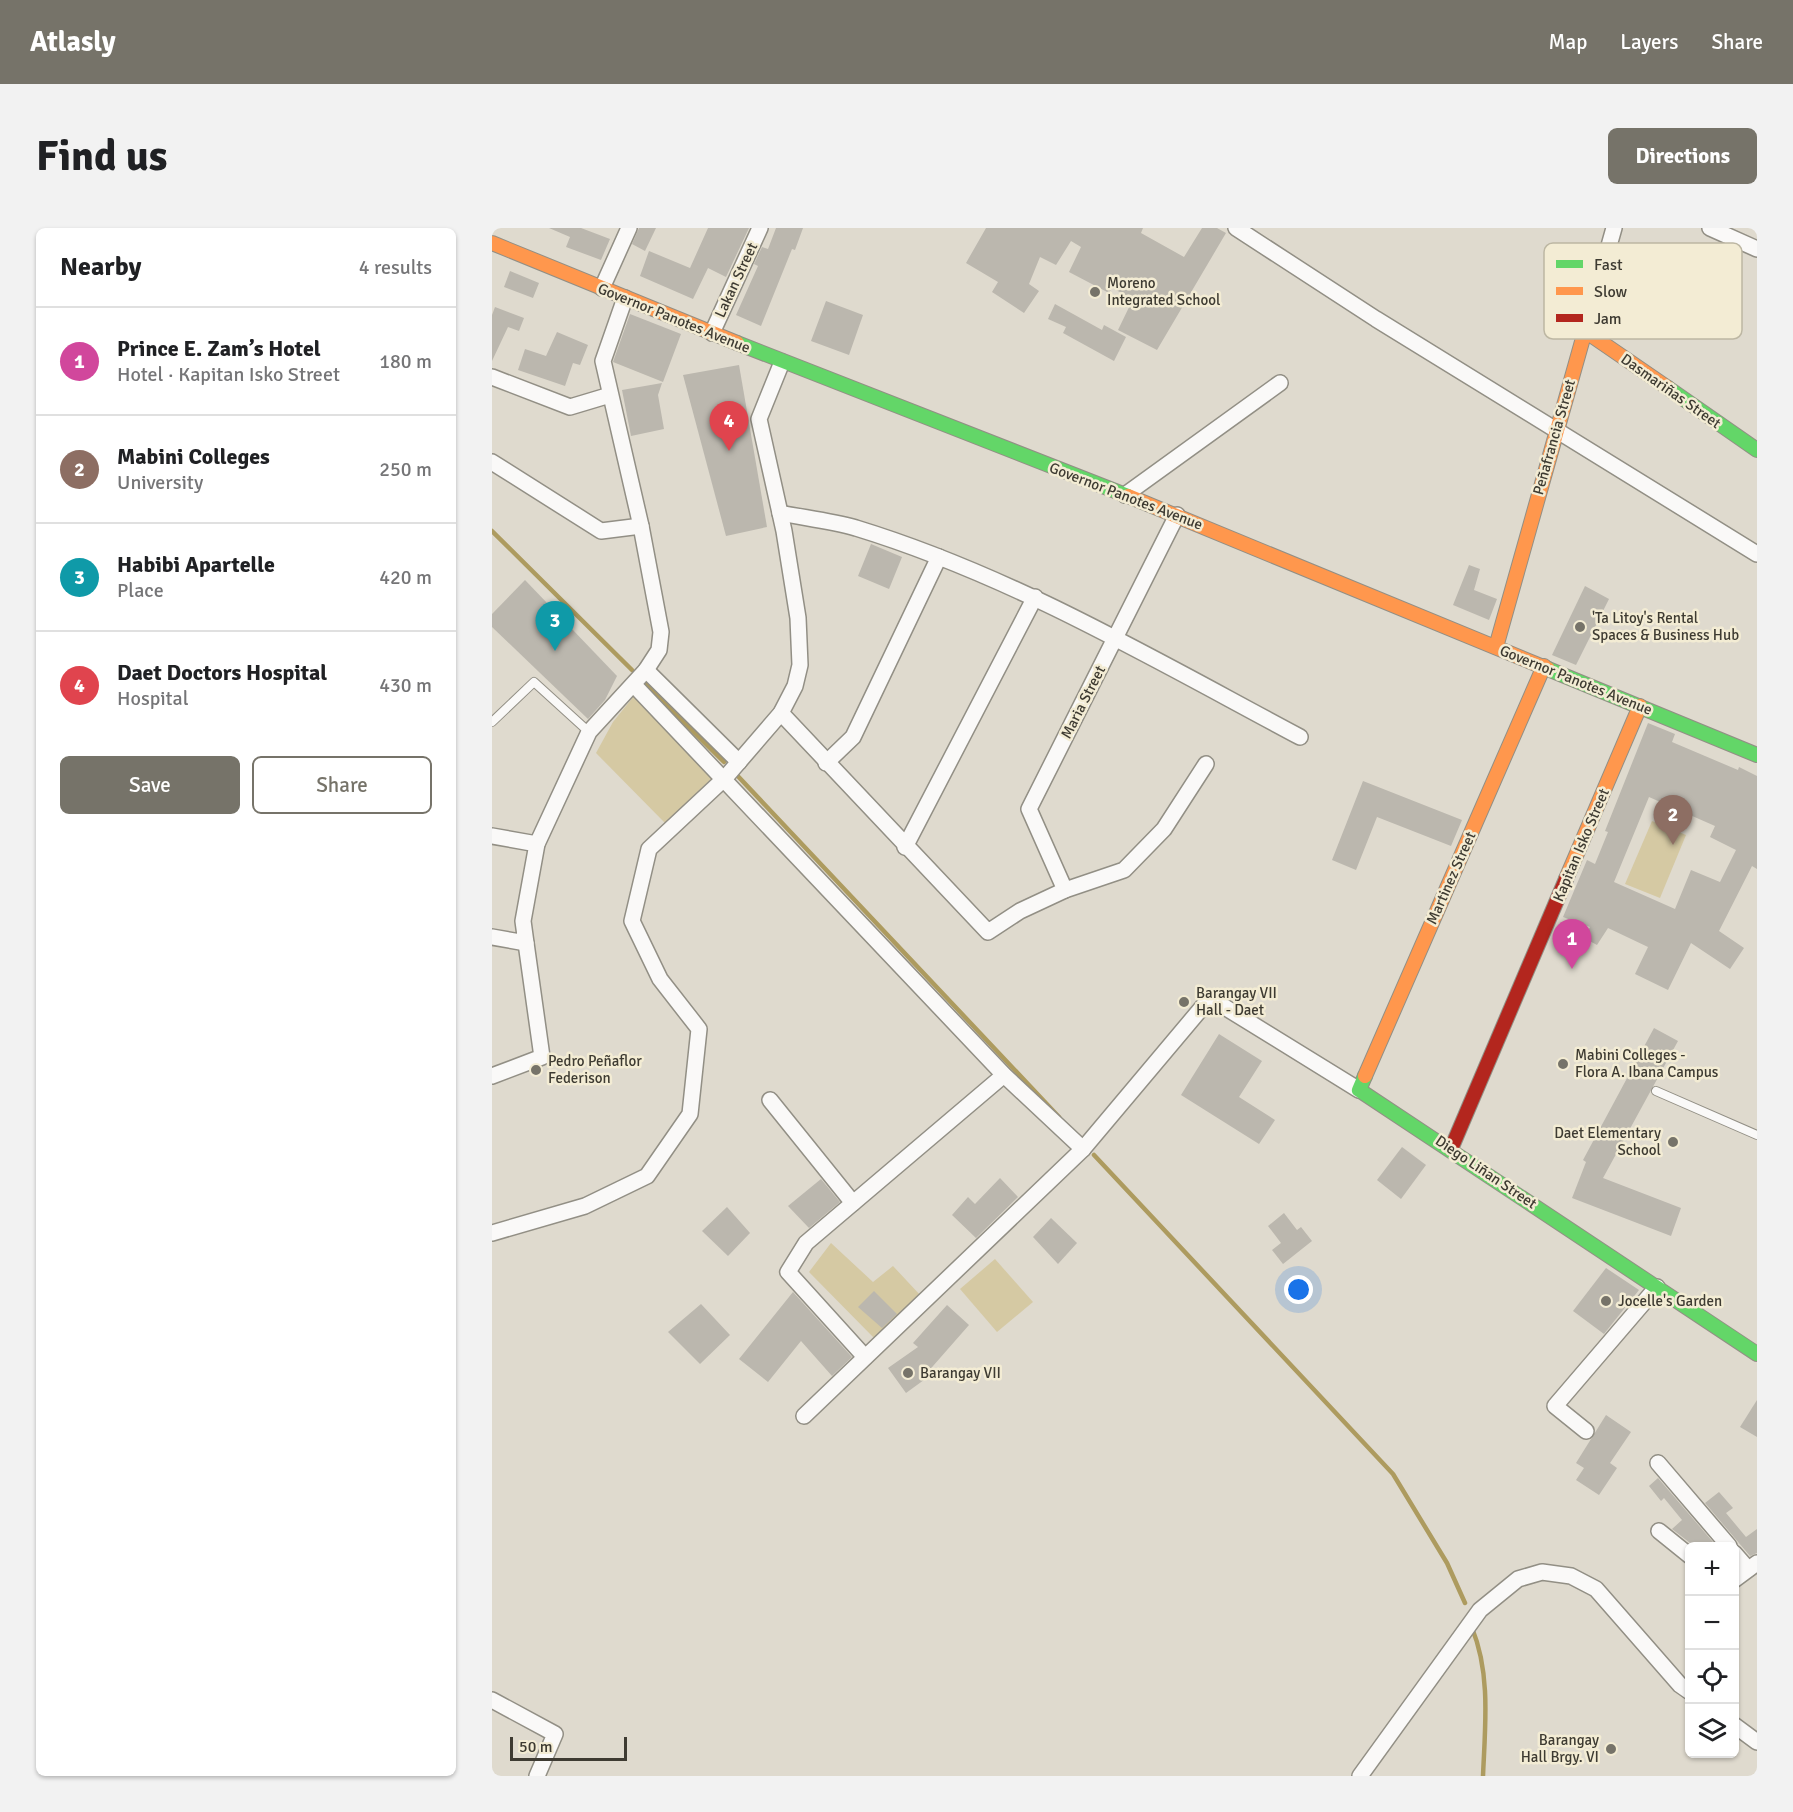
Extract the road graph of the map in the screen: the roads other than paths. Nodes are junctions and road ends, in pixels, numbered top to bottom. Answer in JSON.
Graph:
{"nodes":[{"id":1,"x":629,"y":228,"type":"edge"},
{"id":2,"x":760,"y":228,"type":"edge"},
{"id":3,"x":1236,"y":228,"type":"edge"},
{"id":4,"x":1614,"y":228,"type":"edge"},
{"id":5,"x":1710,"y":228,"type":"edge"},
{"id":6,"x":492,"y":243,"type":"edge"},
{"id":7,"x":1610,"y":243,"type":"edge"},
{"id":8,"x":1757,"y":249,"type":"edge"},
{"id":9,"x":602,"y":288,"type":"junction"},
{"id":10,"x":625,"y":298,"type":"junction"},
{"id":11,"x":712,"y":333,"type":"junction"},
{"id":12,"x":1583,"y":339,"type":"edge"},
{"id":13,"x":1597,"y":339,"type":"edge"},
{"id":14,"x":782,"y":362,"type":"junction"},
{"id":15,"x":492,"y":377,"type":"edge"},
{"id":16,"x":1280,"y":383,"type":"dead end"},
{"id":17,"x":609,"y":395,"type":"junction"},
{"id":18,"x":1555,"y":430,"type":"junction"},
{"id":19,"x":1757,"y":450,"type":"edge"},
{"id":20,"x":492,"y":462,"type":"edge"},
{"id":21,"x":1125,"y":495,"type":"junction"},
{"id":22,"x":780,"y":513,"type":"junction"},
{"id":23,"x":1177,"y":515,"type":"junction"},
{"id":24,"x":641,"y":526,"type":"junction"},
{"id":25,"x":1757,"y":554,"type":"edge"},
{"id":26,"x":939,"y":557,"type":"junction"},
{"id":27,"x":1035,"y":597,"type":"junction"},
{"id":28,"x":1116,"y":637,"type":"junction"},
{"id":29,"x":1496,"y":647,"type":"junction"},
{"id":30,"x":1544,"y":666,"type":"junction"},
{"id":31,"x":646,"y":669,"type":"junction"},
{"id":32,"x":634,"y":685,"type":"junction"},
{"id":33,"x":1640,"y":706,"type":"junction"},
{"id":34,"x":781,"y":713,"type":"junction"},
{"id":35,"x":492,"y":722,"type":"edge"},
{"id":36,"x":589,"y":732,"type":"junction"},
{"id":37,"x":1300,"y":737,"type":"dead end"},
{"id":38,"x":1757,"y":755,"type":"edge"},
{"id":39,"x":739,"y":762,"type":"junction"},
{"id":40,"x":826,"y":763,"type":"junction"},
{"id":41,"x":1206,"y":764,"type":"dead end"},
{"id":42,"x":725,"y":778,"type":"junction"},
{"id":43,"x":492,"y":836,"type":"edge"},
{"id":44,"x":537,"y":844,"type":"junction"},
{"id":45,"x":905,"y":847,"type":"junction"},
{"id":46,"x":1065,"y":890,"type":"junction"},
{"id":47,"x":492,"y":937,"type":"edge"},
{"id":48,"x":526,"y":943,"type":"junction"},
{"id":49,"x":1004,"y":1075,"type":"junction"},
{"id":50,"x":492,"y":1076,"type":"edge"},
{"id":51,"x":1359,"y":1090,"type":"junction"},
{"id":52,"x":1656,"y":1091,"type":"dead end"},
{"id":53,"x":770,"y":1100,"type":"dead end"},
{"id":54,"x":1757,"y":1135,"type":"edge"},
{"id":55,"x":1083,"y":1149,"type":"junction"},
{"id":56,"x":1452,"y":1149,"type":"junction"},
{"id":57,"x":853,"y":1203,"type":"junction"},
{"id":58,"x":492,"y":1233,"type":"edge"},
{"id":59,"x":1657,"y":1287,"type":"junction"},
{"id":60,"x":1757,"y":1354,"type":"edge"},
{"id":61,"x":865,"y":1357,"type":"junction"},
{"id":62,"x":804,"y":1416,"type":"dead end"},
{"id":63,"x":1586,"y":1431,"type":"dead end"},
{"id":64,"x":1658,"y":1463,"type":"dead end"},
{"id":65,"x":1659,"y":1531,"type":"dead end"},
{"id":66,"x":1726,"y":1542,"type":"edge"},
{"id":67,"x":1685,"y":1553,"type":"edge"},
{"id":68,"x":1739,"y":1556,"type":"edge"},
{"id":69,"x":1753,"y":1566,"type":"edge"},
{"id":70,"x":1739,"y":1576,"type":"edge"},
{"id":71,"x":1685,"y":1689,"type":"edge"},
{"id":72,"x":492,"y":1700,"type":"edge"},
{"id":73,"x":1739,"y":1729,"type":"edge"},
{"id":74,"x":1757,"y":1742,"type":"edge"},
{"id":75,"x":537,"y":1776,"type":"edge"},
{"id":76,"x":1360,"y":1776,"type":"edge"}],
"edges":[{"from":1,"to":9,"type":"street"},
{"from":2,"to":11,"type":"street","name":"Lakan Street"},
{"from":3,"to":18,"type":"street"},
{"from":4,"to":7,"type":"street","name":"Peñafrancia Street"},
{"from":5,"to":8,"type":"street"},
{"from":6,"to":9,"type":"street","name":"Governor Panotes Avenue"},
{"from":9,"to":10,"type":"street","name":"Governor Panotes Avenue"},
{"from":10,"to":11,"type":"street","name":"Governor Panotes Avenue"},
{"from":10,"to":17,"type":"street"},
{"from":11,"to":14,"type":"street","name":"Governor Panotes Avenue"},
{"from":12,"to":18,"type":"street","name":"Peñafrancia Street"},
{"from":13,"to":19,"type":"street","name":"Dasmariñas Street"},
{"from":14,"to":21,"type":"street","name":"Governor Panotes Avenue"},
{"from":14,"to":22,"type":"street"},
{"from":15,"to":17,"type":"street"},
{"from":16,"to":21,"type":"street"},
{"from":17,"to":24,"type":"street"},
{"from":18,"to":25,"type":"street"},
{"from":18,"to":29,"type":"street","name":"Peñafrancia Street"},
{"from":20,"to":24,"type":"street"},
{"from":21,"to":23,"type":"street","name":"Governor Panotes Avenue"},
{"from":22,"to":26,"type":"street"},
{"from":22,"to":34,"type":"street"},
{"from":23,"to":28,"type":"street","name":"Maria Street"},
{"from":23,"to":29,"type":"street","name":"Governor Panotes Avenue"},
{"from":24,"to":31,"type":"street"},
{"from":26,"to":27,"type":"street"},
{"from":26,"to":40,"type":"street"},
{"from":27,"to":28,"type":"street"},
{"from":27,"to":45,"type":"street"},
{"from":28,"to":37,"type":"street"},
{"from":28,"to":46,"type":"street","name":"Maria Street"},
{"from":29,"to":30,"type":"street","name":"Governor Panotes Avenue"},
{"from":30,"to":33,"type":"street","name":"Governor Panotes Avenue"},
{"from":30,"to":51,"type":"street","name":"Martinez Street"},
{"from":31,"to":32,"type":"street"},
{"from":31,"to":39,"type":"street"},
{"from":32,"to":36,"type":"street"},
{"from":32,"to":42,"type":"street"},
{"from":33,"to":38,"type":"street","name":"Governor Panotes Avenue"},
{"from":33,"to":56,"type":"street","name":"Kapitan Isko Street"},
{"from":34,"to":39,"type":"street"},
{"from":34,"to":40,"type":"street"},
{"from":35,"to":36,"type":"lane"},
{"from":36,"to":44,"type":"street"},
{"from":39,"to":42,"type":"street"},
{"from":40,"to":45,"type":"street"},
{"from":41,"to":46,"type":"street"},
{"from":42,"to":49,"type":"street"},
{"from":42,"to":58,"type":"street"},
{"from":43,"to":44,"type":"street"},
{"from":44,"to":48,"type":"street"},
{"from":45,"to":46,"type":"street"},
{"from":47,"to":48,"type":"street"},
{"from":48,"to":50,"type":"street"},
{"from":49,"to":55,"type":"street"},
{"from":49,"to":57,"type":"street"},
{"from":51,"to":55,"type":"street","name":"Diego Liñan Street"},
{"from":51,"to":56,"type":"street","name":"Diego Liñan Street"},
{"from":52,"to":54,"type":"lane"},
{"from":53,"to":57,"type":"street"},
{"from":55,"to":61,"type":"street"},
{"from":56,"to":59,"type":"street","name":"Diego Liñan Street"},
{"from":57,"to":61,"type":"street"},
{"from":59,"to":60,"type":"street","name":"Diego Liñan Street"},
{"from":59,"to":63,"type":"street"},
{"from":61,"to":62,"type":"street"},
{"from":64,"to":66,"type":"street"},
{"from":65,"to":67,"type":"street"},
{"from":68,"to":69,"type":"street"},
{"from":69,"to":70,"type":"street"},
{"from":71,"to":76,"type":"street"},
{"from":72,"to":75,"type":"street"},
{"from":73,"to":74,"type":"street"}]}
